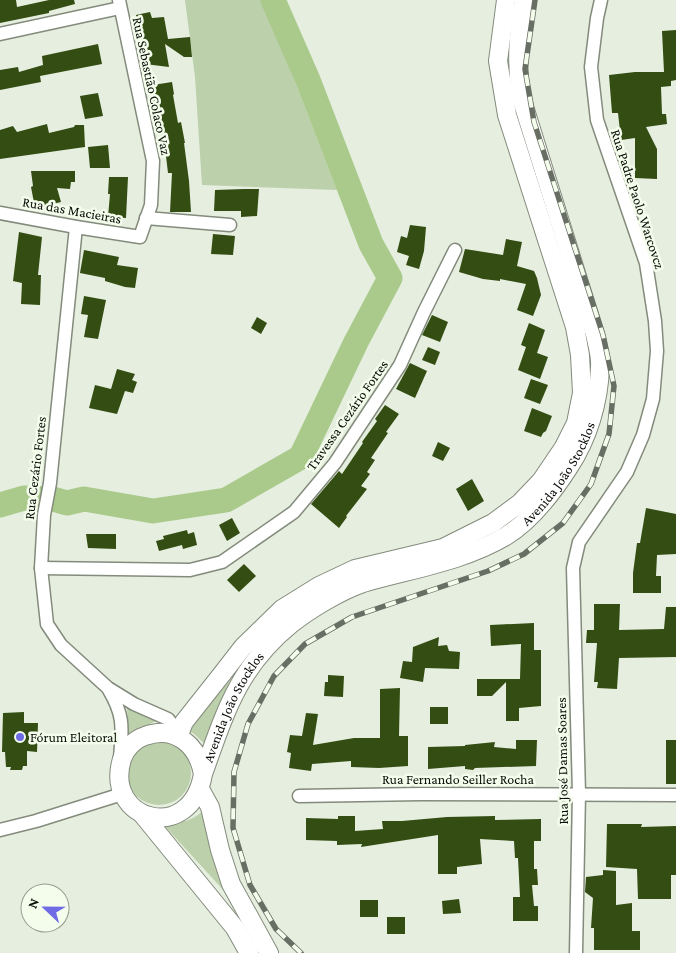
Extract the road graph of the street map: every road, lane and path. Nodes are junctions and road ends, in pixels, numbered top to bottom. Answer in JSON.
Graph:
{"nodes":[{"id":1,"x":506,"y":0,"type":"edge"},
{"id":2,"x":524,"y":0,"type":"edge"},
{"id":3,"x":601,"y":0,"type":"edge"},
{"id":4,"x":120,"y":4,"type":"edge"},
{"id":5,"x":0,"y":34,"type":"edge"},
{"id":6,"x":0,"y":213,"type":"edge"},
{"id":7,"x":146,"y":218,"type":"junction"},
{"id":8,"x":230,"y":225,"type":"dead end"},
{"id":9,"x":76,"y":227,"type":"junction"},
{"id":10,"x":140,"y":237,"type":"joint"},
{"id":11,"x":455,"y":250,"type":"dead end"},
{"id":12,"x":41,"y":568,"type":"junction"},
{"id":13,"x":573,"y":568,"type":"joint"},
{"id":14,"x":108,"y":688,"type":"junction"},
{"id":15,"x":176,"y":736,"type":"junction"},
{"id":16,"x":119,"y":770,"type":"junction"},
{"id":17,"x":202,"y":781,"type":"junction"},
{"id":18,"x":579,"y":793,"type":"junction"},
{"id":19,"x":122,"y":794,"type":"junction"},
{"id":20,"x":676,"y":795,"type":"edge"},
{"id":21,"x":299,"y":796,"type":"dead end"},
{"id":22,"x":142,"y":814,"type":"junction"},
{"id":23,"x":0,"y":830,"type":"edge"},
{"id":24,"x":249,"y":953,"type":"edge"},
{"id":25,"x":269,"y":953,"type":"edge"},
{"id":26,"x":576,"y":953,"type":"edge"}],
"edges":[{"from":1,"to":15,"type":"main road","name":"Avenida João Stocklos"},
{"from":2,"to":17,"type":"main road","name":"Avenida João Stocklos"},
{"from":3,"to":13,"type":"street","name":"Rua Padre Paolo Warcovcz"},
{"from":4,"to":5,"type":"street"},
{"from":4,"to":7,"type":"street","name":"Rua Sebastião Colaco Vaz"},
{"from":6,"to":9,"type":"street","name":"Rua das Macieiras"},
{"from":7,"to":8,"type":"street"},
{"from":7,"to":10,"type":"street","name":"Rua Sebastião Colaco Vaz"},
{"from":9,"to":10,"type":"street","name":"Rua das Macieiras"},
{"from":9,"to":12,"type":"street","name":"Rua Cezário Fortes"},
{"from":11,"to":12,"type":"street","name":"Travessa Cezário Fortes"},
{"from":12,"to":14,"type":"street","name":"Rua Cezário Fortes"},
{"from":13,"to":18,"type":"street","name":"Rua José Damas Soares"},
{"from":14,"to":15,"type":"street","name":"Rua Cezário Fortes"},
{"from":14,"to":16,"type":"street","name":"Rua Cezário Fortes"},
{"from":15,"to":16,"type":"main road"},
{"from":15,"to":17,"type":"main road","name":"Avenida João Stocklos"},
{"from":16,"to":19,"type":"main road"},
{"from":17,"to":22,"type":"main road","name":"Avenida João Stocklos"},
{"from":17,"to":25,"type":"main road","name":"Avenida João Stocklos"},
{"from":18,"to":20,"type":"street","name":"Rua Fernando Seiller Rocha"},
{"from":18,"to":21,"type":"street","name":"Rua Fernando Seiller Rocha"},
{"from":18,"to":26,"type":"street","name":"Rua José Damas Soares"},
{"from":19,"to":22,"type":"main road"},
{"from":19,"to":23,"type":"street"},
{"from":22,"to":24,"type":"main road"}]}
